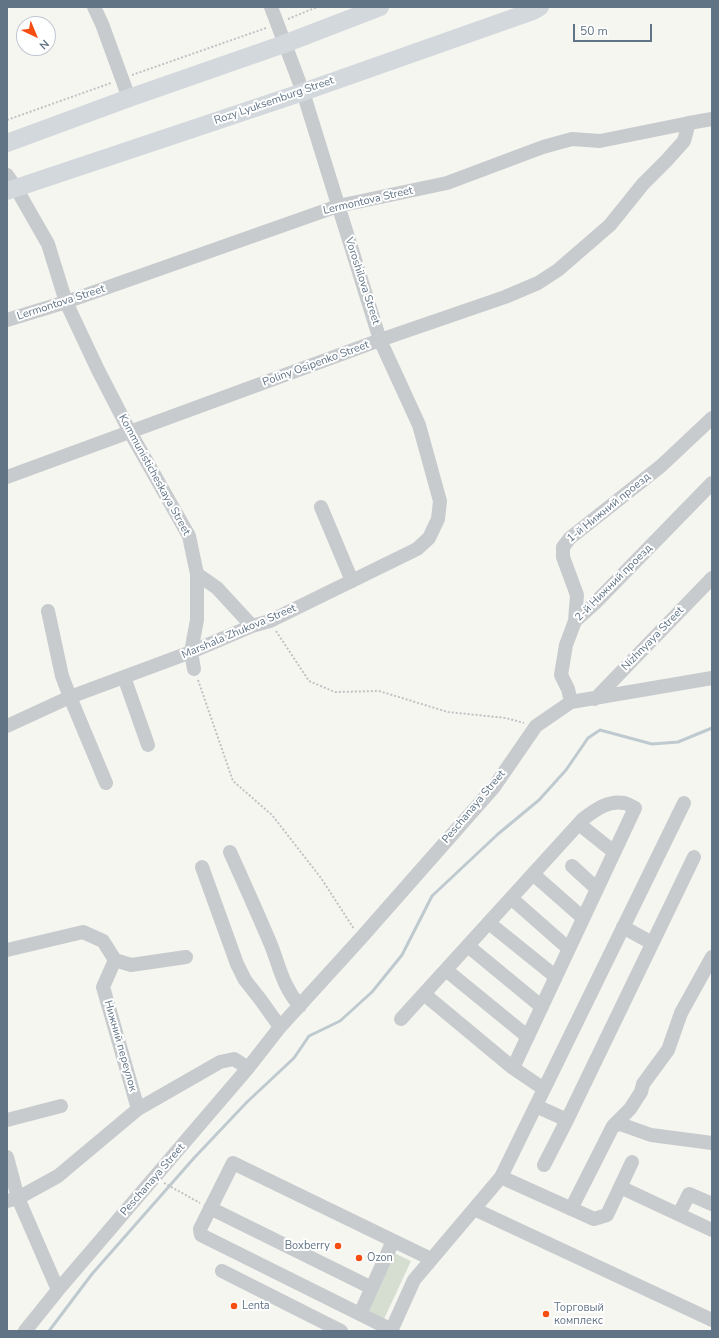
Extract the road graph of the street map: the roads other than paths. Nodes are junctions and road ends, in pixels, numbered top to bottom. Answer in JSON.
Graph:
{"nodes":[{"id":1,"x":94,"y":7,"type":"edge"},
{"id":2,"x":271,"y":7,"type":"edge"},
{"id":3,"x":380,"y":7,"type":"edge"},
{"id":4,"x":540,"y":7,"type":"edge"},
{"id":5,"x":552,"y":7,"type":"edge"},
{"id":6,"x":506,"y":20,"type":"junction"},
{"id":7,"x":284,"y":44,"type":"junction"},
{"id":8,"x":303,"y":92,"type":"junction"},
{"id":9,"x":129,"y":98,"type":"junction"},
{"id":10,"x":712,"y":119,"type":"edge"},
{"id":11,"x":690,"y":123,"type":"junction"},
{"id":12,"x":7,"y":143,"type":"edge"},
{"id":13,"x":10,"y":185,"type":"edge"},
{"id":14,"x":338,"y":206,"type":"junction"},
{"id":15,"x":66,"y":302,"type":"junction"},
{"id":16,"x":7,"y":320,"type":"edge"},
{"id":17,"x":380,"y":340,"type":"junction"},
{"id":18,"x":712,"y":418,"type":"edge"},
{"id":19,"x":130,"y":432,"type":"junction"},
{"id":20,"x":7,"y":477,"type":"edge"},
{"id":21,"x":712,"y":483,"type":"edge"},
{"id":22,"x":321,"y":506,"type":"dead end"},
{"id":23,"x":417,"y":549,"type":"joint"},
{"id":24,"x":197,"y":574,"type":"junction"},
{"id":25,"x":712,"y":578,"type":"edge"},
{"id":26,"x":352,"y":581,"type":"junction"},
{"id":27,"x":48,"y":612,"type":"dead end"},
{"id":28,"x":575,"y":621,"type":"junction"},
{"id":29,"x":252,"y":626,"type":"junction"},
{"id":30,"x":191,"y":652,"type":"junction"},
{"id":31,"x":194,"y":669,"type":"road end"},
{"id":32,"x":124,"y":677,"type":"junction"},
{"id":33,"x":712,"y":678,"type":"edge"},
{"id":34,"x":70,"y":698,"type":"junction"},
{"id":35,"x":594,"y":699,"type":"junction"},
{"id":36,"x":571,"y":702,"type":"junction"},
{"id":37,"x":7,"y":726,"type":"edge"},
{"id":38,"x":148,"y":745,"type":"dead end"},
{"id":39,"x":106,"y":783,"type":"dead end"},
{"id":40,"x":684,"y":803,"type":"dead end"},
{"id":41,"x":579,"y":824,"type":"junction"},
{"id":42,"x":230,"y":852,"type":"dead end"},
{"id":43,"x":614,"y":852,"type":"junction"},
{"id":44,"x":694,"y":857,"type":"dead end"},
{"id":45,"x":572,"y":866,"type":"dead end"},
{"id":46,"x":202,"y":867,"type":"dead end"},
{"id":47,"x":533,"y":874,"type":"junction"},
{"id":48,"x":597,"y":889,"type":"junction"},
{"id":49,"x":511,"y":898,"type":"junction"},
{"id":50,"x":583,"y":918,"type":"junction"},
{"id":51,"x":489,"y":923,"type":"junction"},
{"id":52,"x":623,"y":927,"type":"junction"},
{"id":53,"x":652,"y":943,"type":"junction"},
{"id":54,"x":468,"y":946,"type":"junction"},
{"id":55,"x":569,"y":949,"type":"junction"},
{"id":56,"x":7,"y":950,"type":"edge"},
{"id":57,"x":186,"y":957,"type":"dead end"},
{"id":58,"x":712,"y":957,"type":"edge"},
{"id":59,"x":115,"y":960,"type":"junction"},
{"id":60,"x":446,"y":970,"type":"junction"},
{"id":61,"x":556,"y":977,"type":"junction"},
{"id":62,"x":424,"y":994,"type":"junction"},
{"id":63,"x":300,"y":1006,"type":"junction"},
{"id":64,"x":542,"y":1007,"type":"junction"},
{"id":65,"x":401,"y":1019,"type":"dead end"},
{"id":66,"x":280,"y":1027,"type":"junction"},
{"id":67,"x":528,"y":1037,"type":"junction"},
{"id":68,"x":248,"y":1068,"type":"junction"},
{"id":69,"x":513,"y":1068,"type":"junction"},
{"id":70,"x":544,"y":1089,"type":"junction"},
{"id":71,"x":61,"y":1106,"type":"dead end"},
{"id":72,"x":536,"y":1106,"type":"junction"},
{"id":73,"x":138,"y":1109,"type":"junction"},
{"id":74,"x":7,"y":1120,"type":"edge"},
{"id":75,"x":567,"y":1120,"type":"junction"},
{"id":76,"x":613,"y":1126,"type":"junction"},
{"id":77,"x":712,"y":1143,"type":"edge"},
{"id":78,"x":7,"y":1157,"type":"edge"},
{"id":79,"x":632,"y":1162,"type":"dead end"},
{"id":80,"x":544,"y":1164,"type":"dead end"},
{"id":81,"x":501,"y":1177,"type":"junction"},
{"id":82,"x":620,"y":1187,"type":"junction"},
{"id":83,"x":12,"y":1199,"type":"edge"},
{"id":84,"x":712,"y":1204,"type":"edge"},
{"id":85,"x":210,"y":1208,"type":"junction"},
{"id":86,"x":474,"y":1209,"type":"junction"},
{"id":87,"x":571,"y":1209,"type":"junction"},
{"id":88,"x":679,"y":1214,"type":"junction"},
{"id":89,"x":712,"y":1230,"type":"edge"},
{"id":90,"x":393,"y":1241,"type":"junction"},
{"id":91,"x":431,"y":1260,"type":"junction"},
{"id":92,"x":222,"y":1271,"type":"dead end"},
{"id":93,"x":372,"y":1288,"type":"junction"},
{"id":94,"x":58,"y":1290,"type":"junction"},
{"id":95,"x":360,"y":1314,"type":"junction"},
{"id":96,"x":712,"y":1320,"type":"edge"},
{"id":97,"x":25,"y":1331,"type":"edge"},
{"id":98,"x":341,"y":1331,"type":"edge"},
{"id":99,"x":391,"y":1331,"type":"edge"}],
"edges":[{"from":1,"to":9,"type":"street"},
{"from":2,"to":7,"type":"street","name":"Voroshilova Street"},
{"from":3,"to":7,"type":"main road"},
{"from":4,"to":6,"type":"main road","name":"Rozy Lyuksemburg Street"},
{"from":5,"to":6,"type":"street"},
{"from":6,"to":8,"type":"main road","name":"Rozy Lyuksemburg Street"},
{"from":7,"to":8,"type":"street","name":"Voroshilova Street"},
{"from":7,"to":9,"type":"main road"},
{"from":8,"to":13,"type":"main road","name":"Rozy Lyuksemburg Street"},
{"from":8,"to":14,"type":"street","name":"Voroshilova Street"},
{"from":9,"to":12,"type":"main road"},
{"from":10,"to":11,"type":"street","name":"Lermontova Street"},
{"from":11,"to":14,"type":"street","name":"Lermontova Street"},
{"from":11,"to":17,"type":"street","name":"Poliny Osipenko Street"},
{"from":13,"to":15,"type":"street","name":"Kommunisticheskaya Street"},
{"from":14,"to":15,"type":"street","name":"Lermontova Street"},
{"from":14,"to":17,"type":"street","name":"Voroshilova Street"},
{"from":15,"to":16,"type":"street","name":"Lermontova Street"},
{"from":15,"to":19,"type":"street","name":"Kommunisticheskaya Street"},
{"from":17,"to":19,"type":"street","name":"Poliny Osipenko Street"},
{"from":17,"to":23,"type":"street","name":"Voroshilova Street"},
{"from":18,"to":28,"type":"street","name":"1-й Нижний проезд"},
{"from":19,"to":20,"type":"street","name":"Poliny Osipenko Street"},
{"from":19,"to":24,"type":"street","name":"Kommunisticheskaya Street"},
{"from":21,"to":28,"type":"street","name":"2-й Нижний проезд"},
{"from":22,"to":26,"type":"street"},
{"from":23,"to":26,"type":"street","name":"Marshala Zhukova Street"},
{"from":24,"to":29,"type":"street"},
{"from":24,"to":30,"type":"street","name":"Kommunisticheskaya Street"},
{"from":25,"to":35,"type":"street","name":"Nizhnyaya Street"},
{"from":26,"to":29,"type":"street","name":"Marshala Zhukova Street"},
{"from":27,"to":34,"type":"street"},
{"from":28,"to":36,"type":"street","name":"2-й Нижний проезд"},
{"from":29,"to":30,"type":"street","name":"Marshala Zhukova Street"},
{"from":30,"to":31,"type":"street","name":"Kommunisticheskaya Street"},
{"from":30,"to":32,"type":"street","name":"Marshala Zhukova Street"},
{"from":32,"to":34,"type":"street","name":"Marshala Zhukova Street"},
{"from":32,"to":38,"type":"street"},
{"from":33,"to":35,"type":"street","name":"Peschanaya Street"},
{"from":34,"to":37,"type":"street","name":"Marshala Zhukova Street"},
{"from":34,"to":39,"type":"street"},
{"from":35,"to":36,"type":"street","name":"Peschanaya Street"},
{"from":36,"to":63,"type":"street","name":"Peschanaya Street"},
{"from":40,"to":52,"type":"street"},
{"from":41,"to":43,"type":"street"},
{"from":41,"to":43,"type":"street"},
{"from":41,"to":47,"type":"street"},
{"from":42,"to":63,"type":"street"},
{"from":43,"to":48,"type":"street"},
{"from":44,"to":53,"type":"street"},
{"from":45,"to":48,"type":"street"},
{"from":46,"to":66,"type":"street"},
{"from":47,"to":49,"type":"street"},
{"from":47,"to":50,"type":"street"},
{"from":48,"to":50,"type":"street"},
{"from":49,"to":51,"type":"street"},
{"from":49,"to":55,"type":"street"},
{"from":50,"to":55,"type":"street"},
{"from":51,"to":54,"type":"street"},
{"from":51,"to":61,"type":"street"},
{"from":52,"to":53,"type":"street"},
{"from":52,"to":70,"type":"street"},
{"from":53,"to":75,"type":"street"},
{"from":54,"to":60,"type":"street"},
{"from":54,"to":64,"type":"street"},
{"from":55,"to":61,"type":"street"},
{"from":56,"to":59,"type":"street"},
{"from":57,"to":59,"type":"street"},
{"from":58,"to":76,"type":"street"},
{"from":59,"to":73,"type":"street","name":"Нижний переулок"},
{"from":60,"to":62,"type":"street"},
{"from":60,"to":67,"type":"street"},
{"from":61,"to":64,"type":"street"},
{"from":62,"to":65,"type":"street"},
{"from":62,"to":69,"type":"street"},
{"from":63,"to":66,"type":"street","name":"Peschanaya Street"},
{"from":64,"to":67,"type":"street"},
{"from":66,"to":68,"type":"street","name":"Peschanaya Street"},
{"from":67,"to":69,"type":"street"},
{"from":68,"to":73,"type":"street"},
{"from":68,"to":94,"type":"street","name":"Peschanaya Street"},
{"from":69,"to":70,"type":"street"},
{"from":70,"to":72,"type":"street"},
{"from":71,"to":74,"type":"street"},
{"from":72,"to":75,"type":"street"},
{"from":72,"to":81,"type":"street"},
{"from":73,"to":83,"type":"street"},
{"from":75,"to":80,"type":"street"},
{"from":76,"to":77,"type":"street"},
{"from":76,"to":87,"type":"street"},
{"from":78,"to":83,"type":"street"},
{"from":79,"to":82,"type":"street"},
{"from":81,"to":86,"type":"street"},
{"from":81,"to":87,"type":"street"},
{"from":82,"to":87,"type":"street"},
{"from":82,"to":88,"type":"street"},
{"from":83,"to":94,"type":"street"},
{"from":84,"to":88,"type":"street"},
{"from":85,"to":90,"type":"street"},
{"from":85,"to":93,"type":"street"},
{"from":85,"to":95,"type":"street"},
{"from":86,"to":91,"type":"street"},
{"from":86,"to":96,"type":"street"},
{"from":88,"to":89,"type":"street"},
{"from":90,"to":91,"type":"street"},
{"from":90,"to":93,"type":"street"},
{"from":91,"to":99,"type":"street"},
{"from":92,"to":98,"type":"street"},
{"from":93,"to":95,"type":"street"},
{"from":94,"to":97,"type":"street","name":"Peschanaya Street"},
{"from":95,"to":99,"type":"street"}]}
